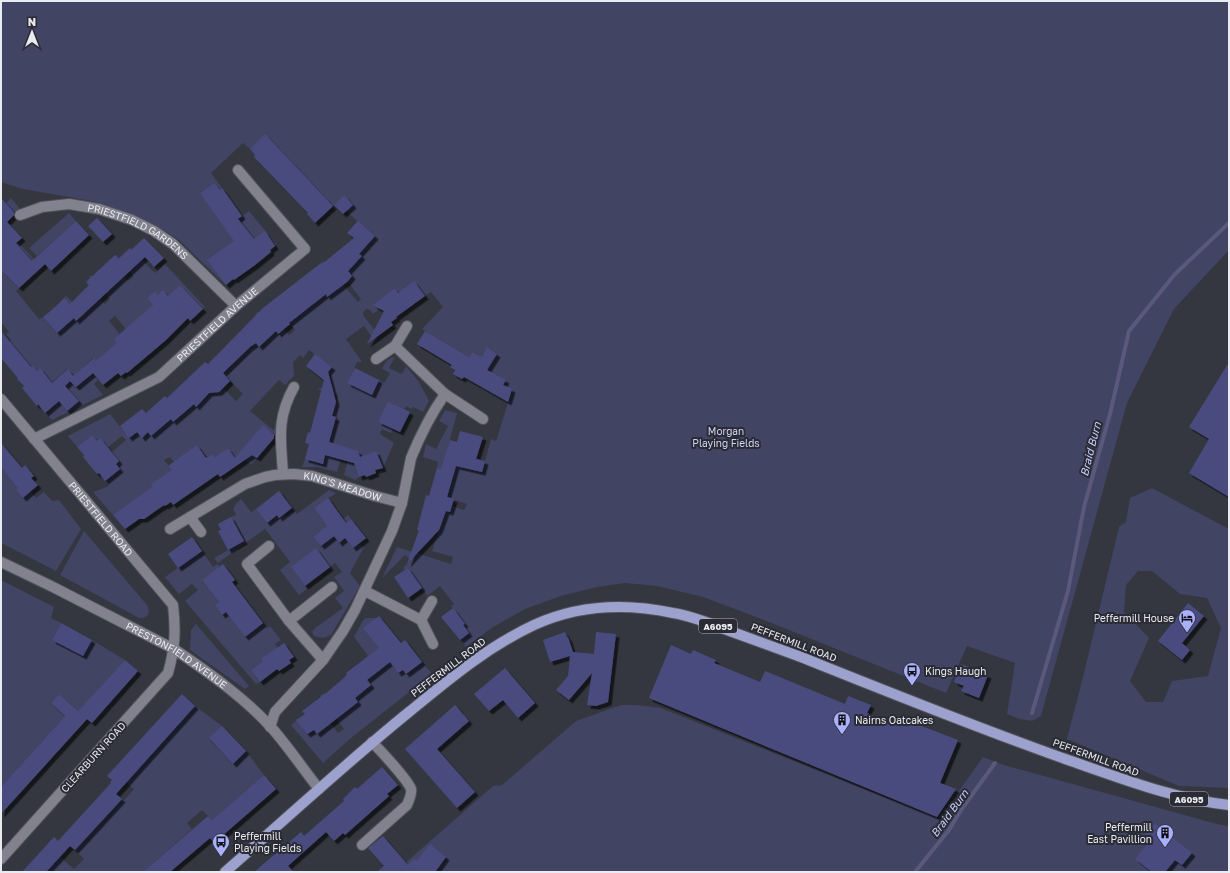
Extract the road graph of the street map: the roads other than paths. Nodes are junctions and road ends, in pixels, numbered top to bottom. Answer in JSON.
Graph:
{"nodes":[{"id":1,"x":238,"y":170,"type":"dead end"},
{"id":2,"x":20,"y":215,"type":"dead end"},
{"id":3,"x":236,"y":306,"type":"junction"},
{"id":4,"x":407,"y":326,"type":"dead end"},
{"id":5,"x":395,"y":346,"type":"junction"},
{"id":6,"x":376,"y":359,"type":"dead end"},
{"id":7,"x":294,"y":387,"type":"dead end"},
{"id":8,"x":445,"y":394,"type":"junction"},
{"id":9,"x":1,"y":399,"type":"edge"},
{"id":10,"x":483,"y":419,"type":"dead end"},
{"id":11,"x":34,"y":440,"type":"junction"},
{"id":12,"x":283,"y":474,"type":"junction"},
{"id":13,"x":402,"y":503,"type":"junction"},
{"id":14,"x":190,"y":517,"type":"junction"},
{"id":15,"x":170,"y":530,"type":"dead end"},
{"id":16,"x":201,"y":532,"type":"dead end"},
{"id":17,"x":269,"y":546,"type":"dead end"},
{"id":18,"x":1,"y":562,"type":"edge"},
{"id":19,"x":332,"y":587,"type":"dead end"},
{"id":20,"x":364,"y":591,"type":"junction"},
{"id":21,"x":432,"y":601,"type":"dead end"},
{"id":22,"x":422,"y":620,"type":"junction"},
{"id":23,"x":289,"y":621,"type":"junction"},
{"id":24,"x":433,"y":644,"type":"dead end"},
{"id":25,"x":174,"y":649,"type":"junction"},
{"id":26,"x":323,"y":660,"type":"junction"},
{"id":27,"x":270,"y":727,"type":"junction"},
{"id":28,"x":372,"y":742,"type":"junction"},
{"id":29,"x":319,"y":789,"type":"junction"},
{"id":30,"x":1229,"y":805,"type":"edge"},
{"id":31,"x":362,"y":845,"type":"dead end"},
{"id":32,"x":1,"y":859,"type":"edge"},
{"id":33,"x":225,"y":872,"type":"edge"}],
"edges":[{"from":1,"to":3,"type":"street","name":"PRIESTFIELD AVENUE"},
{"from":2,"to":3,"type":"street","name":"PRIESTFIELD GARDENS"},
{"from":3,"to":11,"type":"street","name":"PRIESTFIELD AVENUE"},
{"from":4,"to":5,"type":"street"},
{"from":5,"to":6,"type":"street"},
{"from":5,"to":8,"type":"street"},
{"from":7,"to":12,"type":"street"},
{"from":8,"to":10,"type":"street"},
{"from":8,"to":13,"type":"street"},
{"from":9,"to":11,"type":"street","name":"PRIESTFIELD ROAD"},
{"from":11,"to":25,"type":"street","name":"PRIESTFIELD ROAD"},
{"from":12,"to":13,"type":"street","name":"KING'S MEADOW"},
{"from":12,"to":14,"type":"street","name":"KING'S MEADOW"},
{"from":13,"to":20,"type":"street"},
{"from":14,"to":15,"type":"street","name":"KING'S MEADOW"},
{"from":14,"to":16,"type":"street"},
{"from":17,"to":23,"type":"street"},
{"from":18,"to":25,"type":"street","name":"PRESTONFIELD AVENUE"},
{"from":19,"to":23,"type":"street"},
{"from":20,"to":22,"type":"street"},
{"from":20,"to":26,"type":"street"},
{"from":21,"to":22,"type":"street"},
{"from":22,"to":24,"type":"street"},
{"from":23,"to":26,"type":"street"},
{"from":25,"to":27,"type":"street","name":"PRESTONFIELD AVENUE"},
{"from":25,"to":32,"type":"street","name":"CLEARBURN ROAD"},
{"from":26,"to":27,"type":"street"},
{"from":27,"to":29,"type":"street","name":"PRESTONFIELD AVENUE"},
{"from":28,"to":29,"type":"main road","name":"PEFFERMILL ROAD","number":"A6095"},
{"from":28,"to":30,"type":"main road","name":"PEFFERMILL ROAD","number":"A6095"},
{"from":28,"to":31,"type":"street"},
{"from":29,"to":33,"type":"main road","name":"PEFFERMILL ROAD","number":"A6095"}]}
